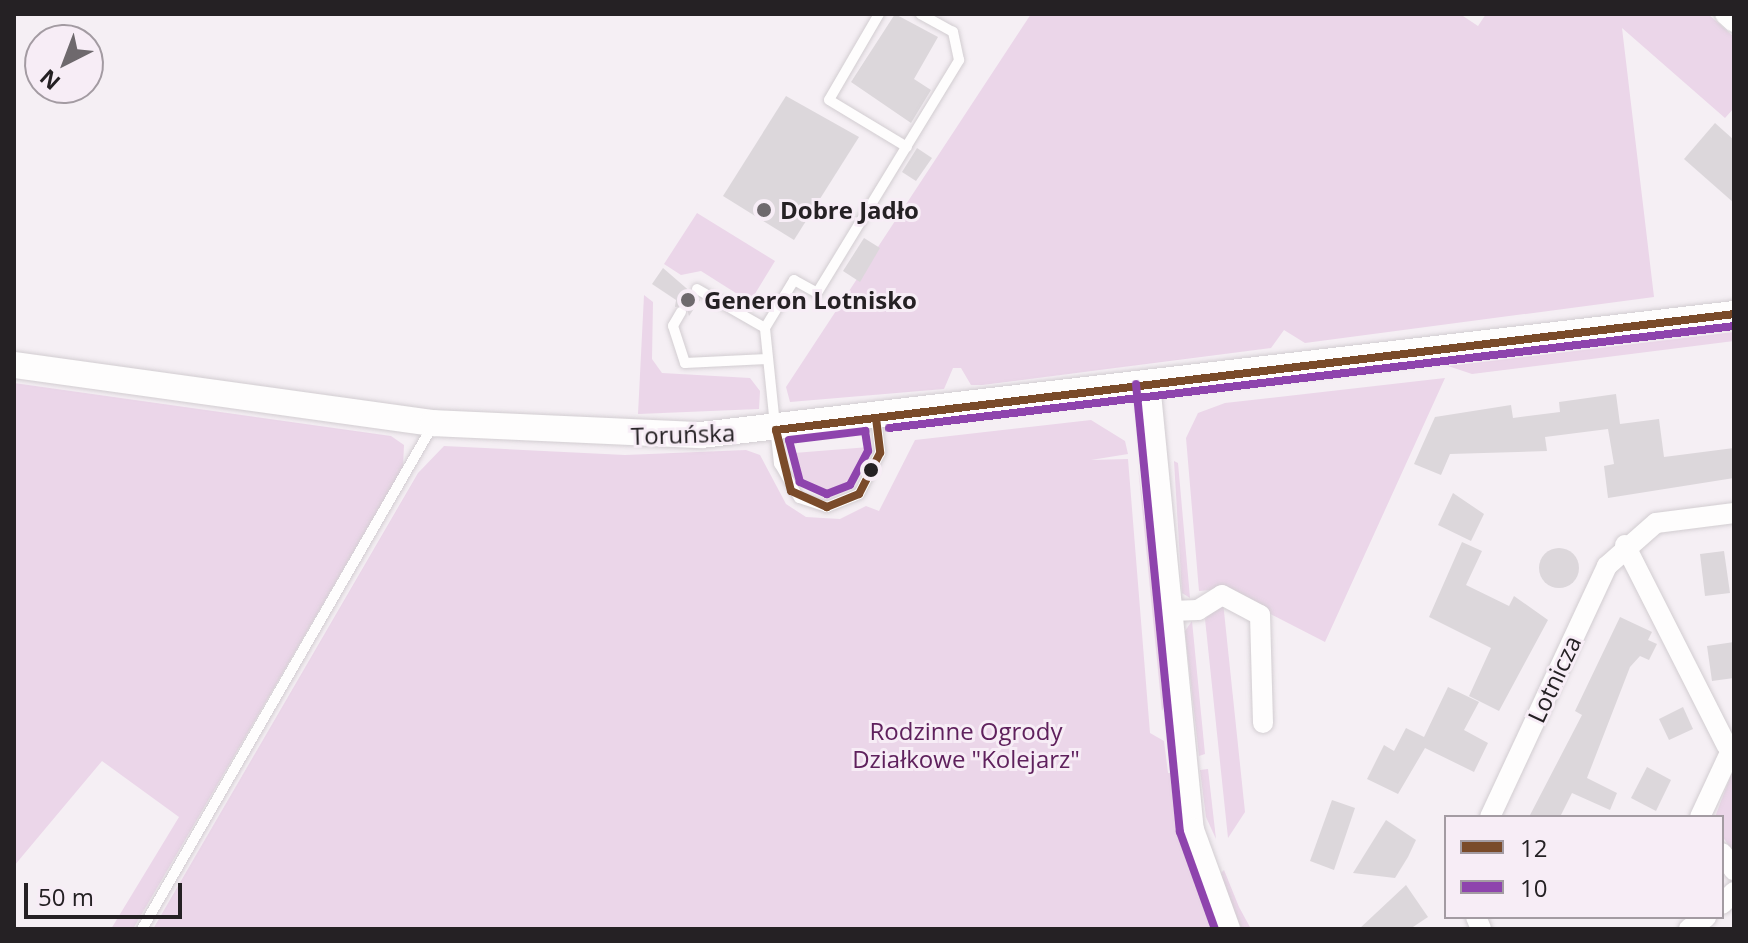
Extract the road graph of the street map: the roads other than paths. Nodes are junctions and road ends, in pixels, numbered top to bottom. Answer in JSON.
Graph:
{"nodes":[{"id":1,"x":879,"y":14,"type":"edge"},
{"id":2,"x":921,"y":14,"type":"edge"},
{"id":3,"x":1725,"y":14,"type":"edge"},
{"id":4,"x":1734,"y":22,"type":"edge"},
{"id":5,"x":907,"y":147,"type":"junction"},
{"id":6,"x":697,"y":289,"type":"dead end"},
{"id":7,"x":681,"y":312,"type":"dead end"},
{"id":8,"x":1734,"y":314,"type":"edge"},
{"id":9,"x":765,"y":328,"type":"junction"},
{"id":10,"x":767,"y":359,"type":"junction"},
{"id":11,"x":14,"y":365,"type":"edge"},
{"id":12,"x":1148,"y":383,"type":"junction"},
{"id":13,"x":876,"y":418,"type":"junction"},
{"id":14,"x":433,"y":423,"type":"junction"},
{"id":15,"x":776,"y":430,"type":"junction"},
{"id":16,"x":1734,"y":513,"type":"edge"},
{"id":17,"x":1625,"y":545,"type":"junction"},
{"id":18,"x":1171,"y":611,"type":"junction"},
{"id":19,"x":1263,"y":723,"type":"dead end"},
{"id":20,"x":1730,"y":745,"type":"edge"},
{"id":21,"x":1491,"y":815,"type":"edge"},
{"id":22,"x":1701,"y":815,"type":"edge"},
{"id":23,"x":142,"y":929,"type":"edge"},
{"id":24,"x":1228,"y":929,"type":"edge"}],
"edges":[{"from":1,"to":5,"type":"lane"},
{"from":2,"to":5,"type":"lane"},
{"from":3,"to":4,"type":"street"},
{"from":5,"to":9,"type":"lane"},
{"from":6,"to":9,"type":"lane"},
{"from":7,"to":10,"type":"lane"},
{"from":8,"to":12,"type":"main road","name":"Toruńska"},
{"from":9,"to":10,"type":"lane"},
{"from":10,"to":15,"type":"lane"},
{"from":11,"to":14,"type":"main road","name":"Toruńska"},
{"from":12,"to":13,"type":"main road","name":"Toruńska"},
{"from":12,"to":18,"type":"street"},
{"from":13,"to":15,"type":"main road","name":"Toruńska"},
{"from":13,"to":15,"type":"lane"},
{"from":14,"to":15,"type":"main road","name":"Toruńska"},
{"from":14,"to":23,"type":"lane"},
{"from":16,"to":17,"type":"street","name":"Lotnicza"},
{"from":17,"to":20,"type":"street"},
{"from":17,"to":21,"type":"street","name":"Lotnicza"},
{"from":18,"to":19,"type":"street"},
{"from":18,"to":24,"type":"street"},
{"from":20,"to":22,"type":"street"}]}
